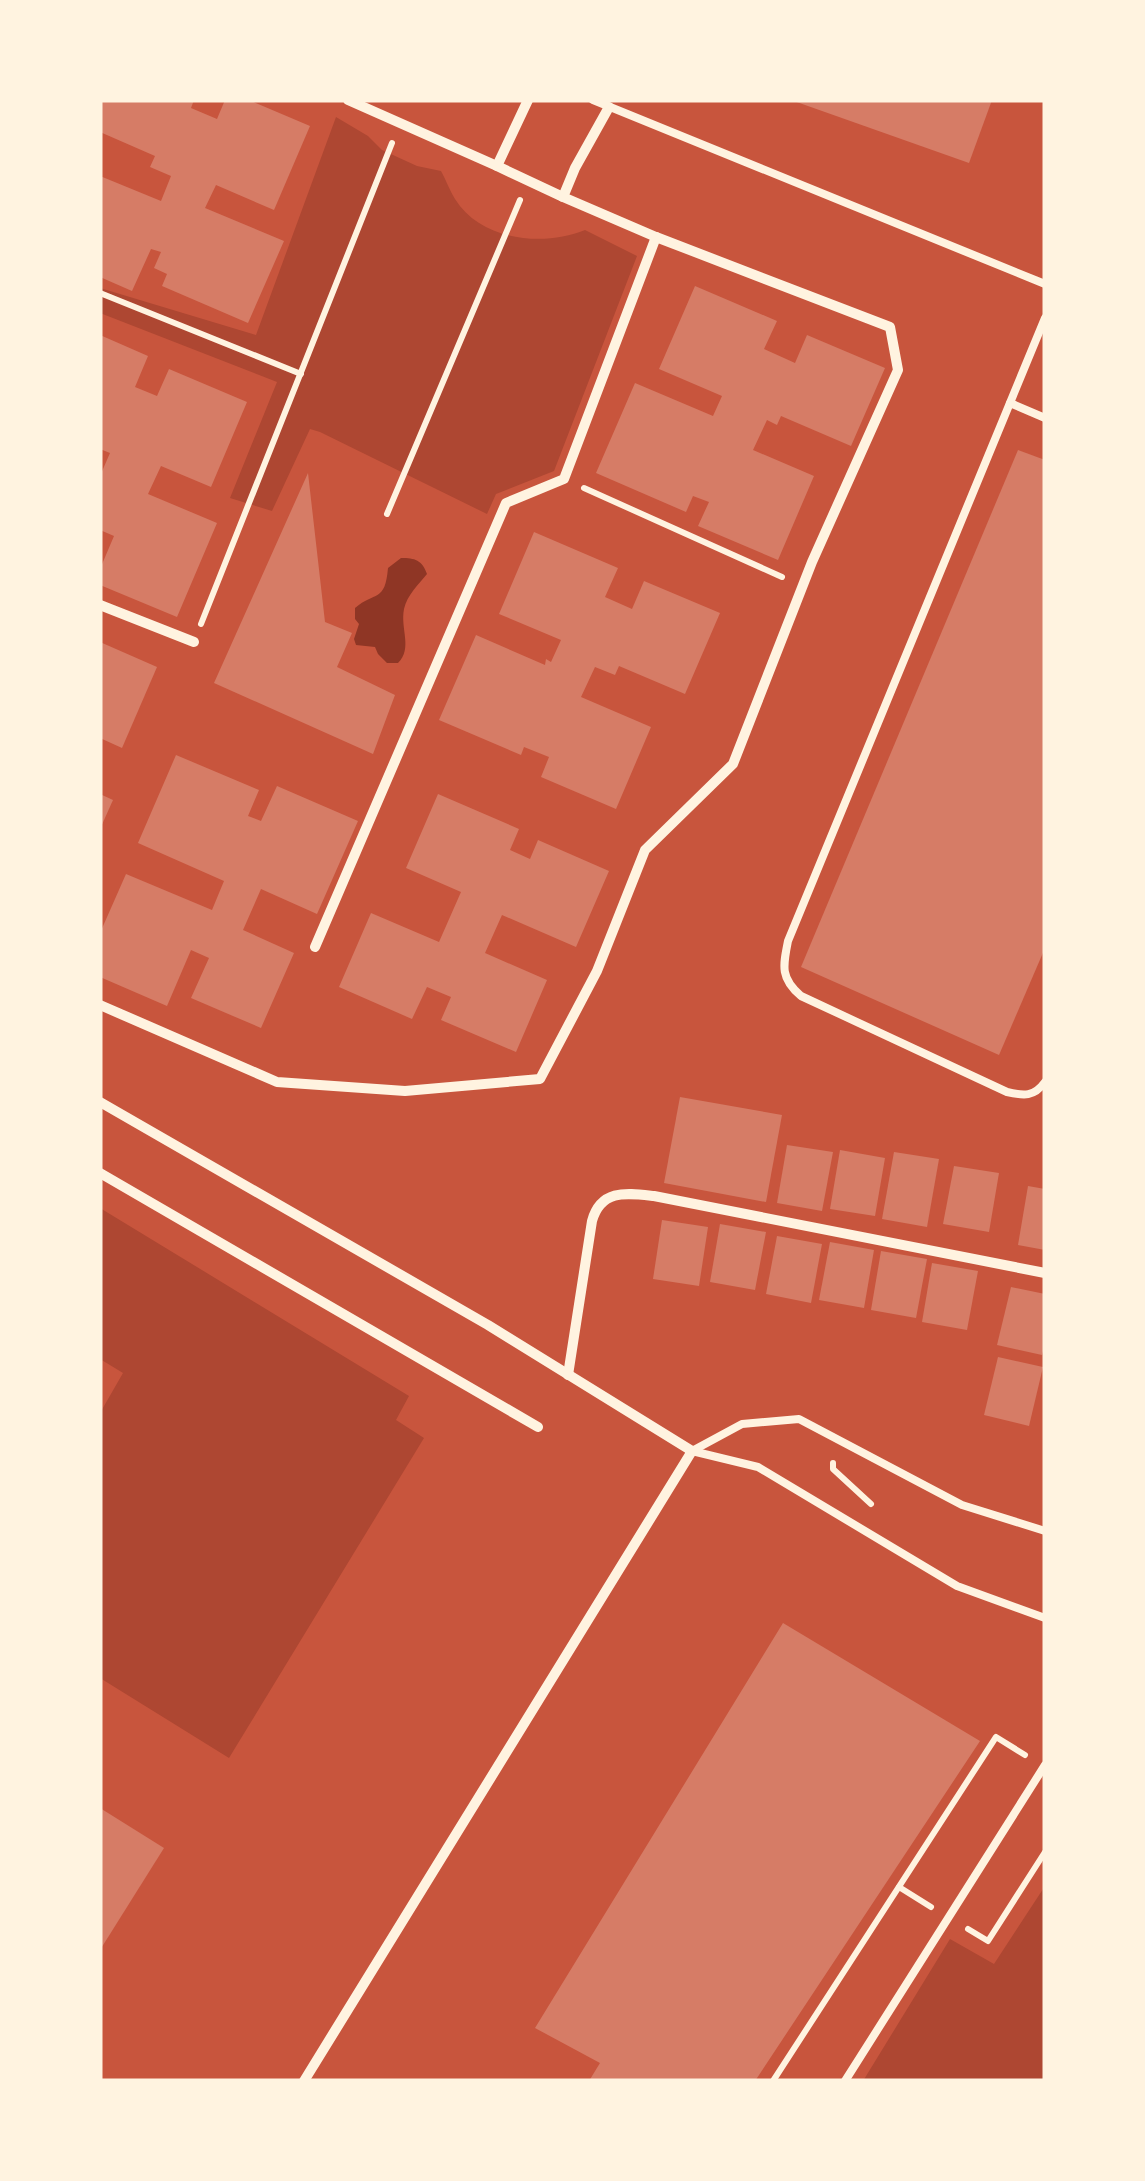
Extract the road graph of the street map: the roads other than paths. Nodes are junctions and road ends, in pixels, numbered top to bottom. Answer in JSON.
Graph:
{"nodes":[{"id":1,"x":348,"y":100,"type":"edge"},
{"id":2,"x":528,"y":100,"type":"edge"},
{"id":3,"x":592,"y":100,"type":"edge"},
{"id":4,"x":609,"y":106,"type":"junction"},
{"id":5,"x":496,"y":166,"type":"junction"},
{"id":6,"x":563,"y":197,"type":"junction"},
{"id":7,"x":656,"y":237,"type":"junction"},
{"id":8,"x":1045,"y":284,"type":"edge"},
{"id":9,"x":1045,"y":318,"type":"edge"},
{"id":10,"x":1010,"y":404,"type":"junction"},
{"id":11,"x":1045,"y":418,"type":"edge"},
{"id":12,"x":100,"y":605,"type":"edge"},
{"id":13,"x":194,"y":642,"type":"road end"},
{"id":14,"x":315,"y":948,"type":"dead end"},
{"id":15,"x":100,"y":1005,"type":"edge"},
{"id":16,"x":1045,"y":1082,"type":"edge"},
{"id":17,"x":100,"y":1102,"type":"edge"},
{"id":18,"x":100,"y":1173,"type":"edge"},
{"id":19,"x":1045,"y":1273,"type":"edge"},
{"id":20,"x":568,"y":1375,"type":"junction"},
{"id":21,"x":538,"y":1428,"type":"dead end"},
{"id":22,"x":692,"y":1450,"type":"junction"},
{"id":23,"x":1045,"y":1531,"type":"edge"},
{"id":24,"x":1045,"y":1618,"type":"edge"},
{"id":25,"x":1044,"y":1766,"type":"edge"},
{"id":26,"x":304,"y":2081,"type":"edge"},
{"id":27,"x":845,"y":2081,"type":"edge"}],
"edges":[{"from":1,"to":5,"type":"street"},
{"from":2,"to":5,"type":"street"},
{"from":3,"to":4,"type":"lane"},
{"from":4,"to":6,"type":"street"},
{"from":4,"to":8,"type":"lane"},
{"from":5,"to":6,"type":"street"},
{"from":6,"to":7,"type":"street"},
{"from":7,"to":14,"type":"street"},
{"from":7,"to":15,"type":"street"},
{"from":9,"to":10,"type":"lane"},
{"from":10,"to":11,"type":"lane"},
{"from":10,"to":16,"type":"lane"},
{"from":12,"to":13,"type":"street"},
{"from":17,"to":20,"type":"street"},
{"from":18,"to":21,"type":"street"},
{"from":19,"to":20,"type":"street"},
{"from":20,"to":22,"type":"street"},
{"from":22,"to":23,"type":"lane"},
{"from":22,"to":24,"type":"lane"},
{"from":22,"to":26,"type":"street"},
{"from":25,"to":27,"type":"lane"}]}
